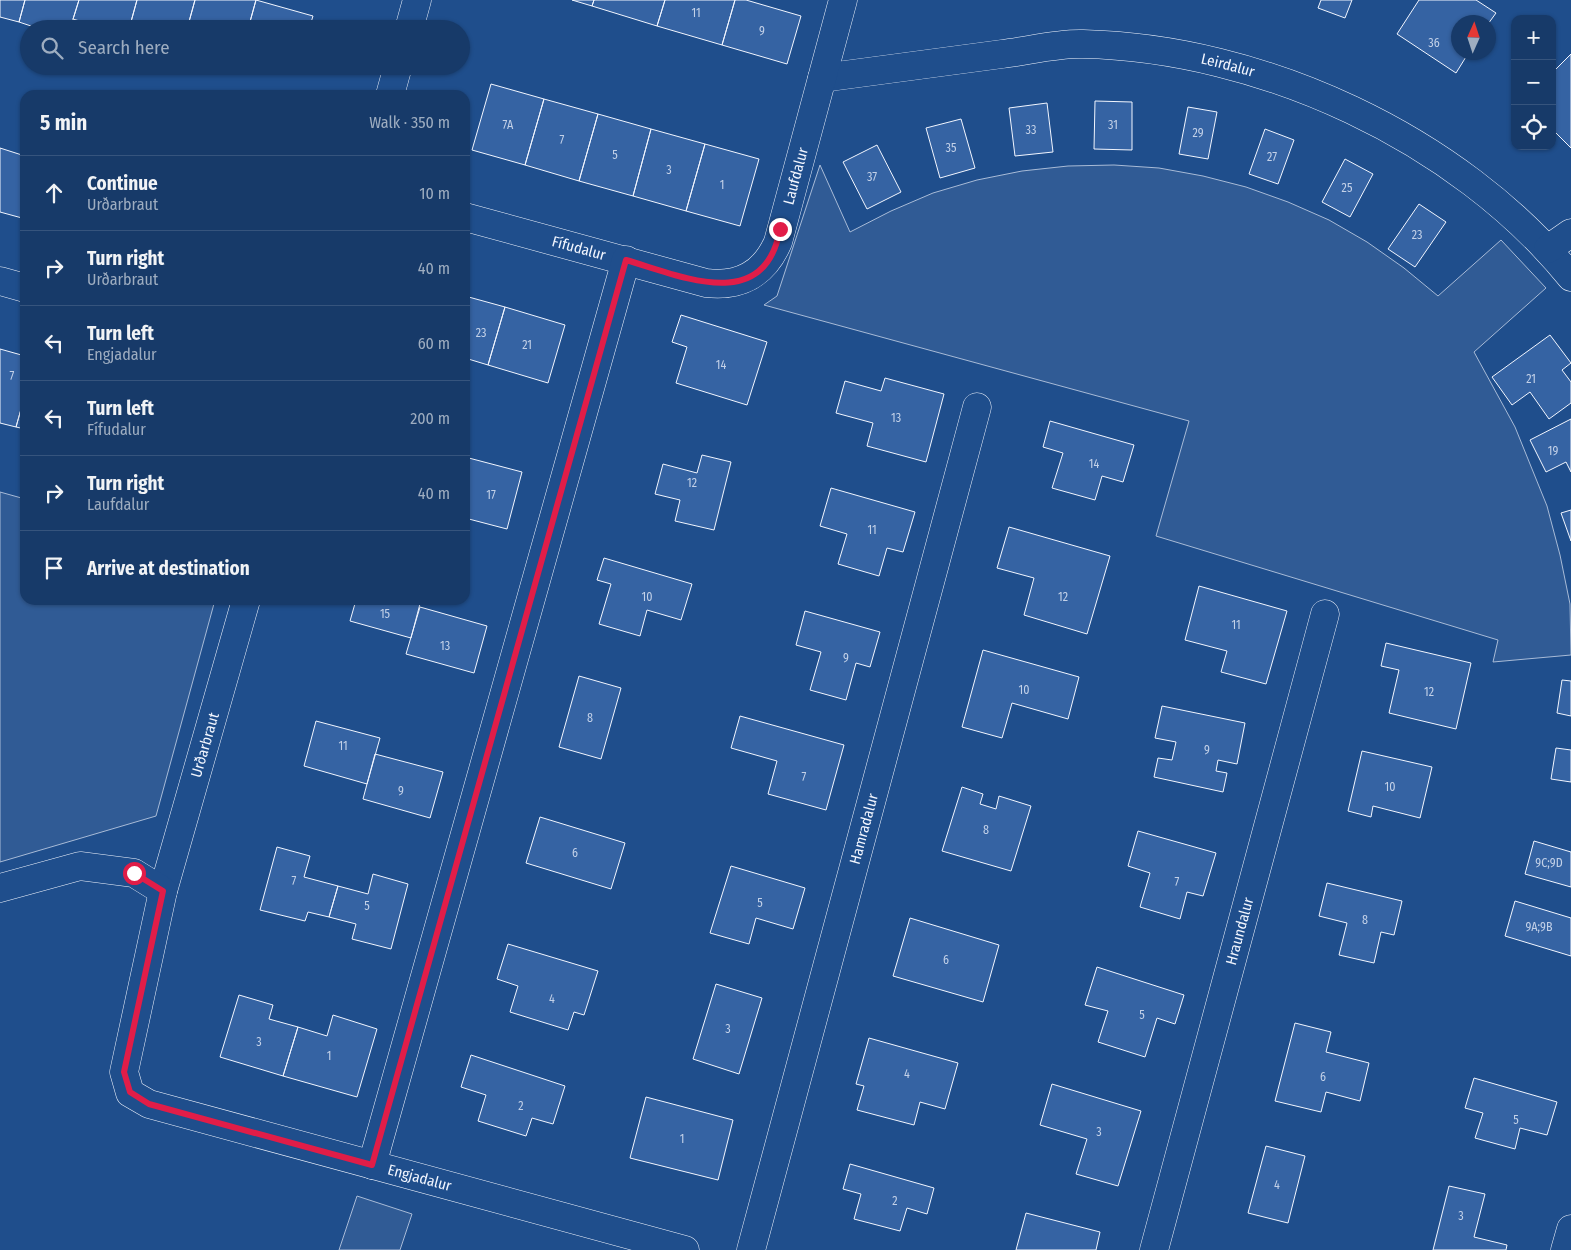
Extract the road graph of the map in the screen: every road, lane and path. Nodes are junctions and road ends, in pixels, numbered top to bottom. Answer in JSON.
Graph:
{"nodes":[{"id":1,"x":417,"y":0,"type":"edge"},
{"id":2,"x":843,"y":0,"type":"edge"},
{"id":3,"x":411,"y":20,"type":"edge"},
{"id":4,"x":396,"y":75,"type":"edge"},
{"id":5,"x":822,"y":78,"type":"junction"},
{"id":6,"x":391,"y":90,"type":"edge"},
{"id":7,"x":470,"y":218,"type":"edge"},
{"id":8,"x":1571,"y":233,"type":"edge"},
{"id":9,"x":1548,"y":249,"type":"junction"},
{"id":10,"x":626,"y":260,"type":"junction"},
{"id":11,"x":1571,"y":277,"type":"edge"},
{"id":12,"x":0,"y":281,"type":"edge"},
{"id":13,"x":20,"y":287,"type":"edge"},
{"id":14,"x":977,"y":407,"type":"dead end"},
{"id":15,"x":245,"y":605,"type":"edge"},
{"id":16,"x":1325,"y":614,"type":"dead end"},
{"id":17,"x":0,"y":888,"type":"edge"},
{"id":18,"x":163,"y":891,"type":"junction"},
{"id":19,"x":130,"y":1092,"type":"joint"},
{"id":20,"x":372,"y":1165,"type":"junction"},
{"id":21,"x":1571,"y":1229,"type":"edge"},
{"id":22,"x":684,"y":1250,"type":"edge"},
{"id":23,"x":751,"y":1250,"type":"edge"},
{"id":24,"x":1154,"y":1250,"type":"edge"},
{"id":25,"x":1565,"y":1250,"type":"edge"}],
"edges":[{"from":1,"to":3,"type":"street"},
{"from":2,"to":5,"type":"street","name":"Laufdalur"},
{"from":4,"to":6,"type":"street"},
{"from":5,"to":9,"type":"street","name":"Leirdalur"},
{"from":5,"to":10,"type":"street","name":"Laufdalur"},
{"from":7,"to":10,"type":"street","name":"Fífudalur"},
{"from":8,"to":9,"type":"street"},
{"from":9,"to":11,"type":"street","name":"Leirdalur"},
{"from":10,"to":20,"type":"street","name":"Fífudalur"},
{"from":12,"to":13,"type":"street"},
{"from":14,"to":23,"type":"street","name":"Hamradalur"},
{"from":15,"to":18,"type":"street","name":"Urðarbraut"},
{"from":16,"to":24,"type":"street","name":"Hraundalur"},
{"from":17,"to":18,"type":"street"},
{"from":18,"to":19,"type":"street","name":"Urðarbraut"},
{"from":19,"to":20,"type":"street","name":"Engjadalur"},
{"from":20,"to":22,"type":"street","name":"Engjadalur"},
{"from":21,"to":25,"type":"street"}]}
